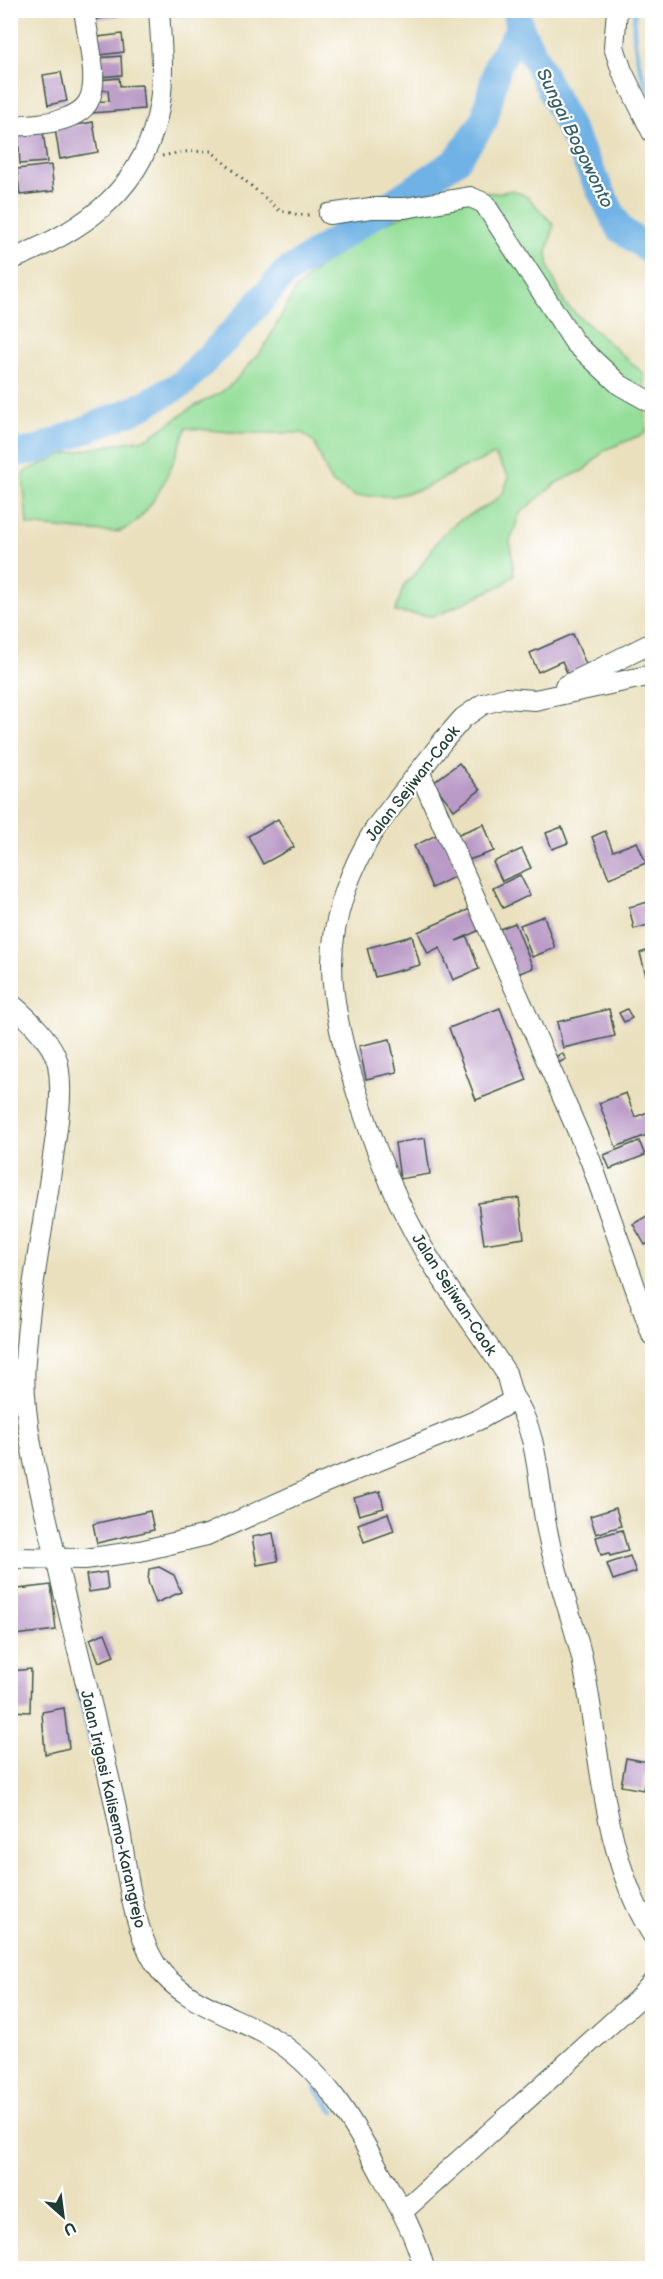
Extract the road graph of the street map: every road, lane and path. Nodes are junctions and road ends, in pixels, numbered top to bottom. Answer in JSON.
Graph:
{"nodes":[{"id":1,"x":84,"y":10,"type":"edge"},
{"id":2,"x":159,"y":10,"type":"edge"},
{"id":3,"x":617,"y":10,"type":"edge"},
{"id":4,"x":10,"y":126,"type":"edge"},
{"id":5,"x":652,"y":132,"type":"edge"},
{"id":6,"x":143,"y":160,"type":"junction"},
{"id":7,"x":329,"y":214,"type":"joint"},
{"id":8,"x":10,"y":260,"type":"edge"},
{"id":9,"x":652,"y":403,"type":"edge"},
{"id":10,"x":652,"y":644,"type":"edge"},
{"id":11,"x":652,"y":675,"type":"edge"},
{"id":12,"x":535,"y":700,"type":"junction"},
{"id":13,"x":420,"y":773,"type":"junction"},
{"id":14,"x":10,"y":1003,"type":"edge"},
{"id":15,"x":652,"y":1335,"type":"edge"},
{"id":16,"x":512,"y":1395,"type":"junction"},
{"id":17,"x":10,"y":1558,"type":"edge"},
{"id":18,"x":47,"y":1558,"type":"junction"},
{"id":19,"x":652,"y":1934,"type":"edge"},
{"id":20,"x":652,"y":1983,"type":"edge"},
{"id":21,"x":403,"y":2211,"type":"junction"},
{"id":22,"x":424,"y":2268,"type":"edge"}],
"edges":[{"from":1,"to":4,"type":"street"},
{"from":2,"to":6,"type":"street"},
{"from":3,"to":5,"type":"street"},
{"from":6,"to":7,"type":"path"},
{"from":6,"to":8,"type":"street"},
{"from":7,"to":9,"type":"street"},
{"from":10,"to":12,"type":"street"},
{"from":11,"to":12,"type":"street"},
{"from":12,"to":13,"type":"street","name":"Jalan Sejiwan-Caok"},
{"from":13,"to":15,"type":"street"},
{"from":13,"to":16,"type":"street","name":"Jalan Sejiwan-Caok"},
{"from":14,"to":18,"type":"street","name":"Jalan Irigasi Kalisemo-Karangrejo"},
{"from":16,"to":18,"type":"street"},
{"from":16,"to":19,"type":"street","name":"Jalan Sejiwan-Caok"},
{"from":17,"to":18,"type":"street"},
{"from":18,"to":21,"type":"street","name":"Jalan Irigasi Kalisemo-Karangrejo"},
{"from":20,"to":21,"type":"street"},
{"from":21,"to":22,"type":"street","name":"Jalan Irigasi Kalisemo-Karangrejo"}]}
